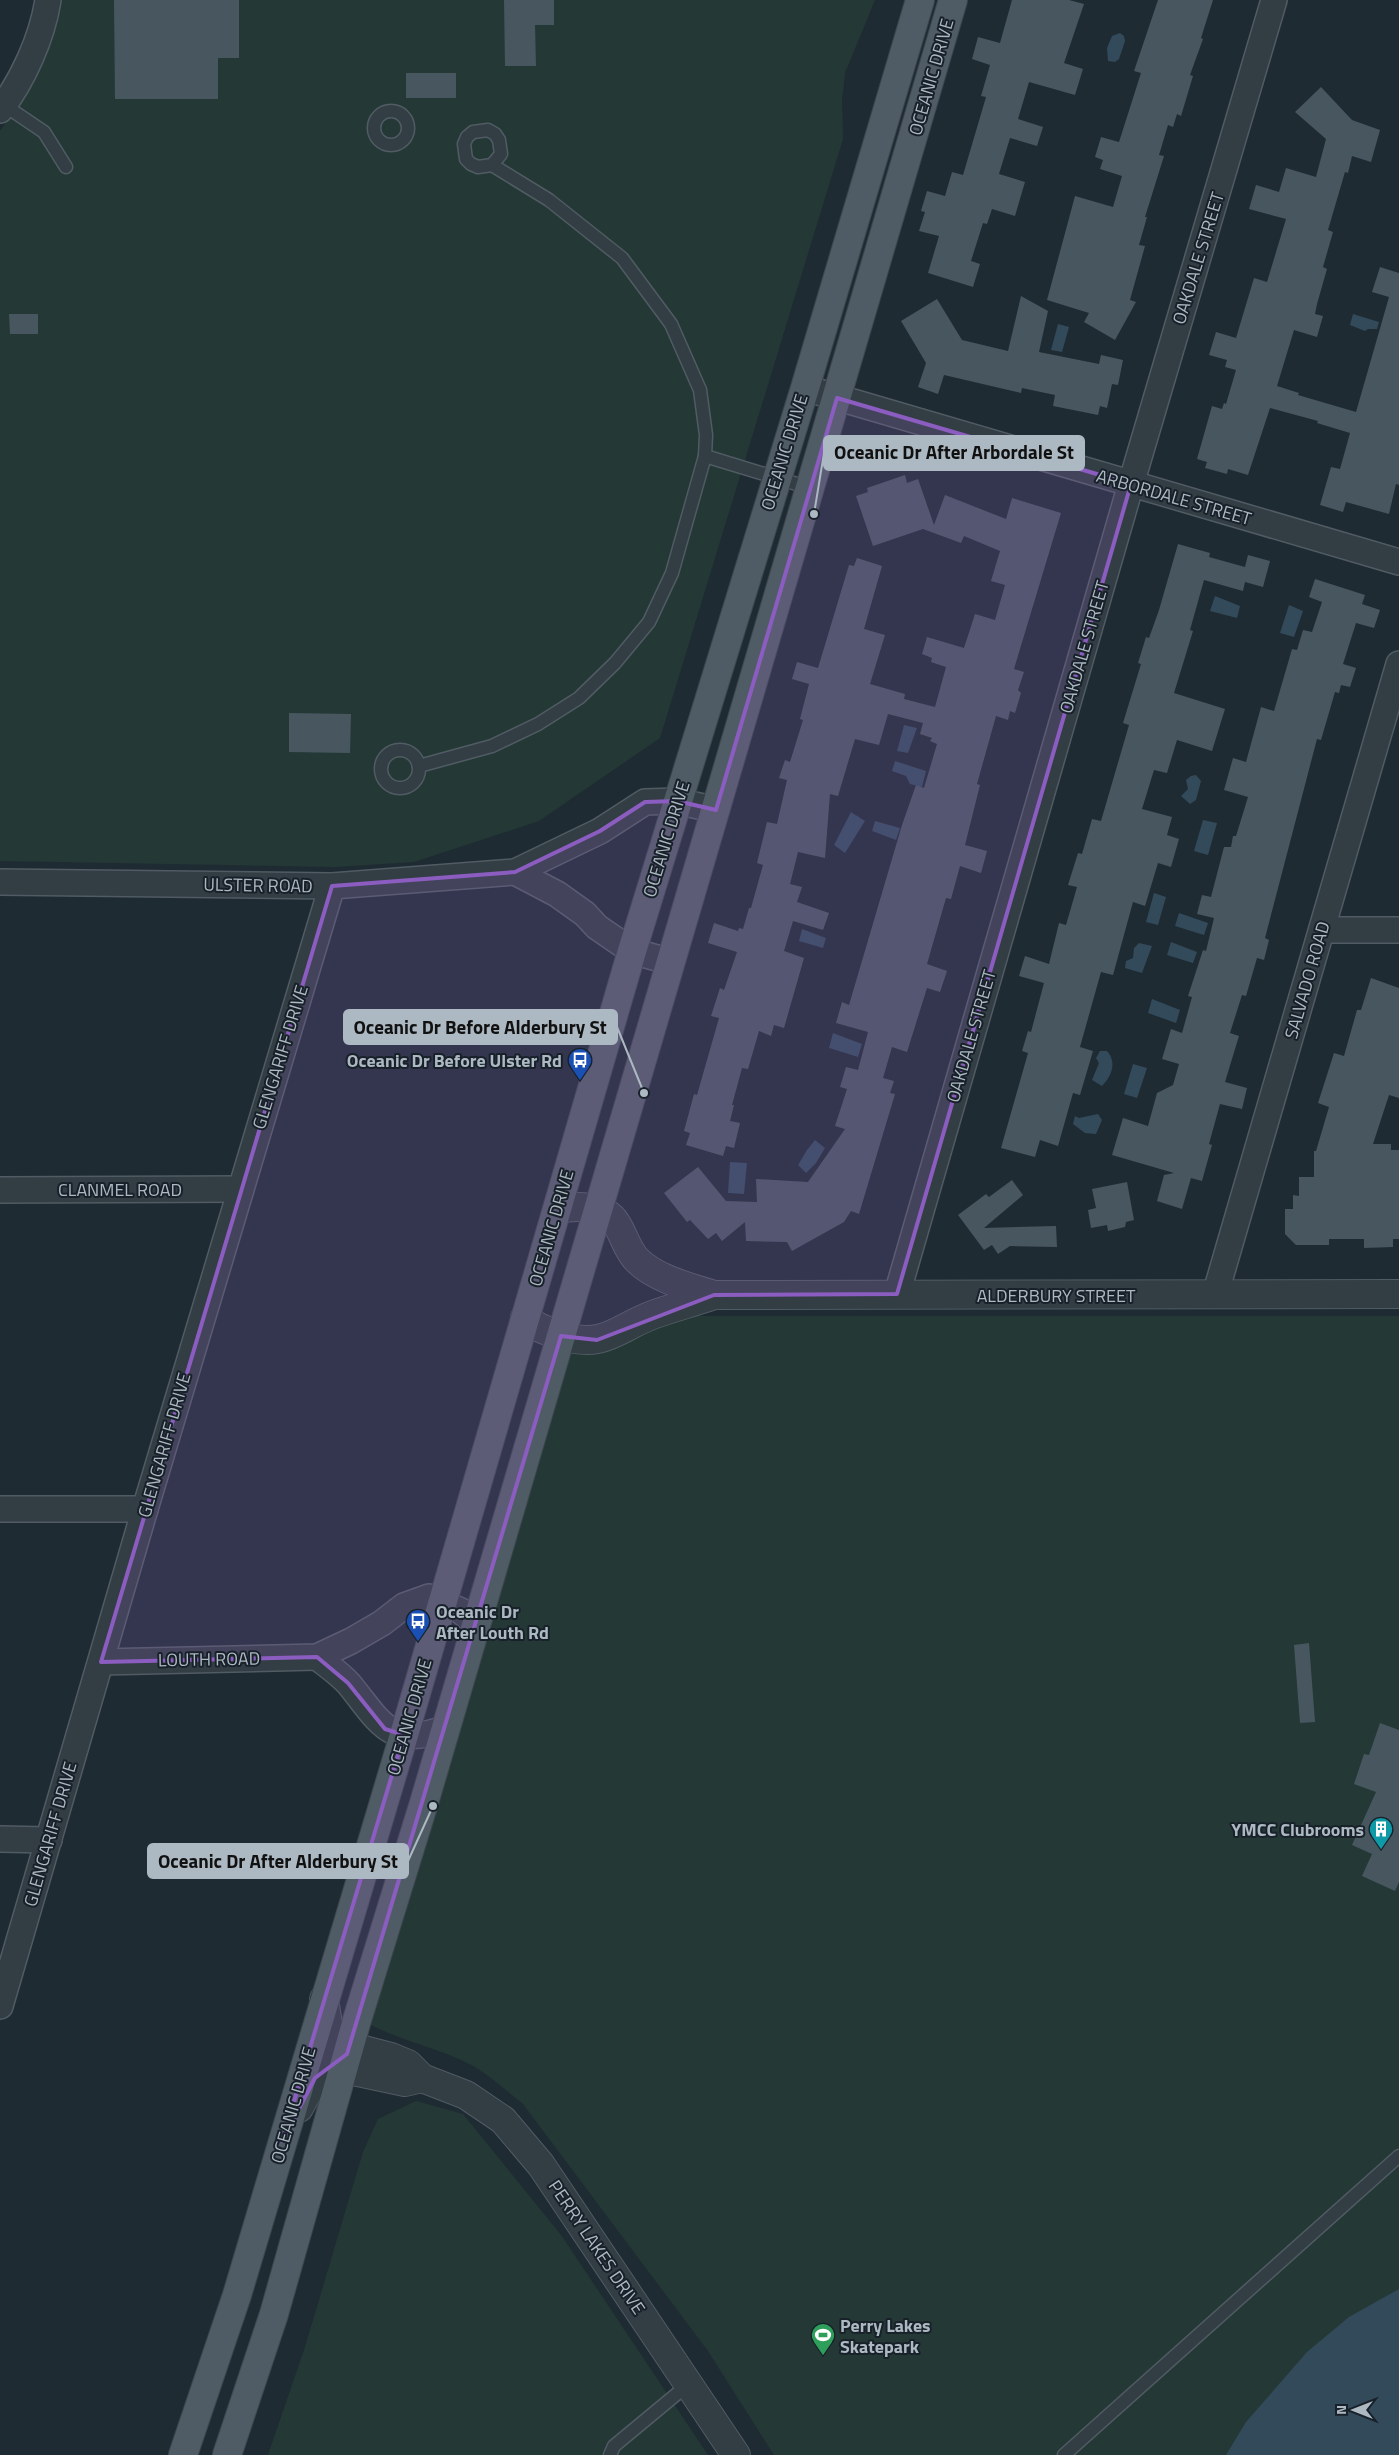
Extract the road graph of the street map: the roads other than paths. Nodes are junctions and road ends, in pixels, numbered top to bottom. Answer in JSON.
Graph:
{"nodes":[{"id":1,"x":48,"y":0,"type":"edge"},
{"id":2,"x":920,"y":0,"type":"edge"},
{"id":3,"x":953,"y":0,"type":"edge"},
{"id":4,"x":1274,"y":0,"type":"edge"},
{"id":5,"x":2,"y":108,"type":"edge"},
{"id":6,"x":492,"y":165,"type":"dead end"},
{"id":7,"x":66,"y":167,"type":"dead end"},
{"id":8,"x":804,"y":388,"type":"junction"},
{"id":9,"x":837,"y":398,"type":"junction"},
{"id":10,"x":705,"y":456,"type":"junction"},
{"id":11,"x":776,"y":478,"type":"junction"},
{"id":12,"x":1130,"y":484,"type":"junction"},
{"id":13,"x":810,"y":488,"type":"junction"},
{"id":14,"x":1399,"y":562,"type":"edge"},
{"id":15,"x":1399,"y":664,"type":"edge"},
{"id":16,"x":419,"y":766,"type":"dead end"},
{"id":17,"x":678,"y":801,"type":"junction"},
{"id":18,"x":716,"y":810,"type":"junction"},
{"id":19,"x":515,"y":872,"type":"junction"},
{"id":20,"x":0,"y":882,"type":"edge"},
{"id":21,"x":332,"y":886,"type":"junction"},
{"id":22,"x":1322,"y":930,"type":"junction"},
{"id":23,"x":1399,"y":930,"type":"edge"},
{"id":24,"x":632,"y":951,"type":"junction"},
{"id":25,"x":671,"y":962,"type":"junction"},
{"id":26,"x":240,"y":1189,"type":"junction"},
{"id":27,"x":0,"y":1190,"type":"edge"},
{"id":28,"x":556,"y":1210,"type":"junction"},
{"id":29,"x":598,"y":1210,"type":"junction"},
{"id":30,"x":897,"y":1294,"type":"junction"},
{"id":31,"x":1399,"y":1294,"type":"edge"},
{"id":32,"x":714,"y":1295,"type":"junction"},
{"id":33,"x":1215,"y":1295,"type":"junction"},
{"id":34,"x":525,"y":1318,"type":"junction"},
{"id":35,"x":561,"y":1336,"type":"junction"},
{"id":36,"x":0,"y":1509,"type":"edge"},
{"id":37,"x":145,"y":1509,"type":"junction"},
{"id":38,"x":442,"y":1602,"type":"junction"},
{"id":39,"x":476,"y":1624,"type":"junction"},
{"id":40,"x":317,"y":1657,"type":"junction"},
{"id":41,"x":101,"y":1662,"type":"junction"},
{"id":42,"x":446,"y":1728,"type":"junction"},
{"id":43,"x":404,"y":1734,"type":"junction"},
{"id":44,"x":0,"y":1839,"type":"edge"},
{"id":45,"x":49,"y":1840,"type":"junction"},
{"id":46,"x":324,"y":1999,"type":"junction"},
{"id":47,"x":0,"y":2006,"type":"edge"},
{"id":48,"x":347,"y":2054,"type":"junction"},
{"id":49,"x":282,"y":2141,"type":"junction"},
{"id":50,"x":1399,"y":2156,"type":"edge"},
{"id":51,"x":690,"y":2383,"type":"junction"},
{"id":52,"x":183,"y":2455,"type":"edge"},
{"id":53,"x":227,"y":2455,"type":"edge"},
{"id":54,"x":610,"y":2455,"type":"edge"},
{"id":55,"x":736,"y":2455,"type":"edge"},
{"id":56,"x":1064,"y":2455,"type":"edge"}],
"edges":[{"from":1,"to":5,"type":"street"},
{"from":2,"to":8,"type":"main road","name":"OCEANIC DRIVE"},
{"from":3,"to":9,"type":"main road","name":"OCEANIC DRIVE"},
{"from":4,"to":12,"type":"street","name":"OAKDALE STREET"},
{"from":5,"to":7,"type":"lane"},
{"from":6,"to":10,"type":"lane"},
{"from":8,"to":9,"type":"street","name":"ARBORDALE STREET"},
{"from":8,"to":11,"type":"main road","name":"OCEANIC DRIVE"},
{"from":9,"to":12,"type":"street","name":"ARBORDALE STREET"},
{"from":9,"to":13,"type":"main road","name":"OCEANIC DRIVE"},
{"from":10,"to":11,"type":"lane"},
{"from":10,"to":16,"type":"lane"},
{"from":11,"to":13,"type":"lane"},
{"from":11,"to":17,"type":"main road","name":"OCEANIC DRIVE"},
{"from":12,"to":14,"type":"street","name":"ARBORDALE STREET"},
{"from":12,"to":30,"type":"street","name":"OAKDALE STREET"},
{"from":13,"to":18,"type":"main road","name":"OCEANIC DRIVE"},
{"from":15,"to":22,"type":"street","name":"SALVADO ROAD"},
{"from":17,"to":18,"type":"street","name":"ULSTER ROAD"},
{"from":17,"to":19,"type":"street","name":"ULSTER ROAD"},
{"from":17,"to":24,"type":"main road","name":"OCEANIC DRIVE"},
{"from":18,"to":25,"type":"main road","name":"OCEANIC DRIVE"},
{"from":19,"to":21,"type":"street","name":"ULSTER ROAD"},
{"from":19,"to":24,"type":"street"},
{"from":20,"to":21,"type":"street","name":"ULSTER ROAD"},
{"from":21,"to":26,"type":"street","name":"GLENGARIFF DRIVE"},
{"from":22,"to":23,"type":"street"},
{"from":22,"to":33,"type":"street","name":"SALVADO ROAD"},
{"from":24,"to":25,"type":"street"},
{"from":24,"to":28,"type":"main road","name":"OCEANIC DRIVE"},
{"from":25,"to":29,"type":"main road","name":"OCEANIC DRIVE"},
{"from":26,"to":27,"type":"street","name":"CLANMEL ROAD"},
{"from":26,"to":37,"type":"street","name":"GLENGARIFF DRIVE"},
{"from":28,"to":29,"type":"street"},
{"from":28,"to":34,"type":"main road","name":"OCEANIC DRIVE"},
{"from":29,"to":32,"type":"street","name":"ALDERBURY STREET"},
{"from":29,"to":35,"type":"main road","name":"OCEANIC DRIVE"},
{"from":30,"to":32,"type":"street","name":"ALDERBURY STREET"},
{"from":30,"to":33,"type":"street","name":"ALDERBURY STREET"},
{"from":31,"to":33,"type":"street","name":"ALDERBURY STREET"},
{"from":32,"to":35,"type":"street","name":"ALDERBURY STREET"},
{"from":34,"to":35,"type":"street","name":"ALDERBURY STREET"},
{"from":34,"to":38,"type":"main road","name":"OCEANIC DRIVE"},
{"from":35,"to":39,"type":"main road","name":"OCEANIC DRIVE"},
{"from":36,"to":37,"type":"street"},
{"from":37,"to":41,"type":"street","name":"GLENGARIFF DRIVE"},
{"from":38,"to":39,"type":"street","name":"LOUTH ROAD"},
{"from":38,"to":40,"type":"street","name":"LOUTH ROAD"},
{"from":38,"to":43,"type":"main road","name":"OCEANIC DRIVE"},
{"from":39,"to":42,"type":"main road","name":"OCEANIC DRIVE"},
{"from":40,"to":41,"type":"street","name":"LOUTH ROAD"},
{"from":40,"to":43,"type":"street"},
{"from":41,"to":45,"type":"street","name":"GLENGARIFF DRIVE"},
{"from":42,"to":43,"type":"street"},
{"from":42,"to":48,"type":"main road","name":"OCEANIC DRIVE"},
{"from":43,"to":46,"type":"main road","name":"OCEANIC DRIVE"},
{"from":44,"to":45,"type":"street"},
{"from":45,"to":47,"type":"street","name":"GLENGARIFF DRIVE"},
{"from":46,"to":48,"type":"street"},
{"from":46,"to":49,"type":"main road","name":"OCEANIC DRIVE"},
{"from":48,"to":49,"type":"street","name":"PERRY LAKES DRIVE"},
{"from":48,"to":51,"type":"street","name":"PERRY LAKES DRIVE"},
{"from":48,"to":53,"type":"main road","name":"OCEANIC DRIVE"},
{"from":49,"to":52,"type":"main road","name":"OCEANIC DRIVE"},
{"from":50,"to":56,"type":"lane"},
{"from":51,"to":54,"type":"lane"},
{"from":51,"to":55,"type":"street","name":"PERRY LAKES DRIVE"}]}
